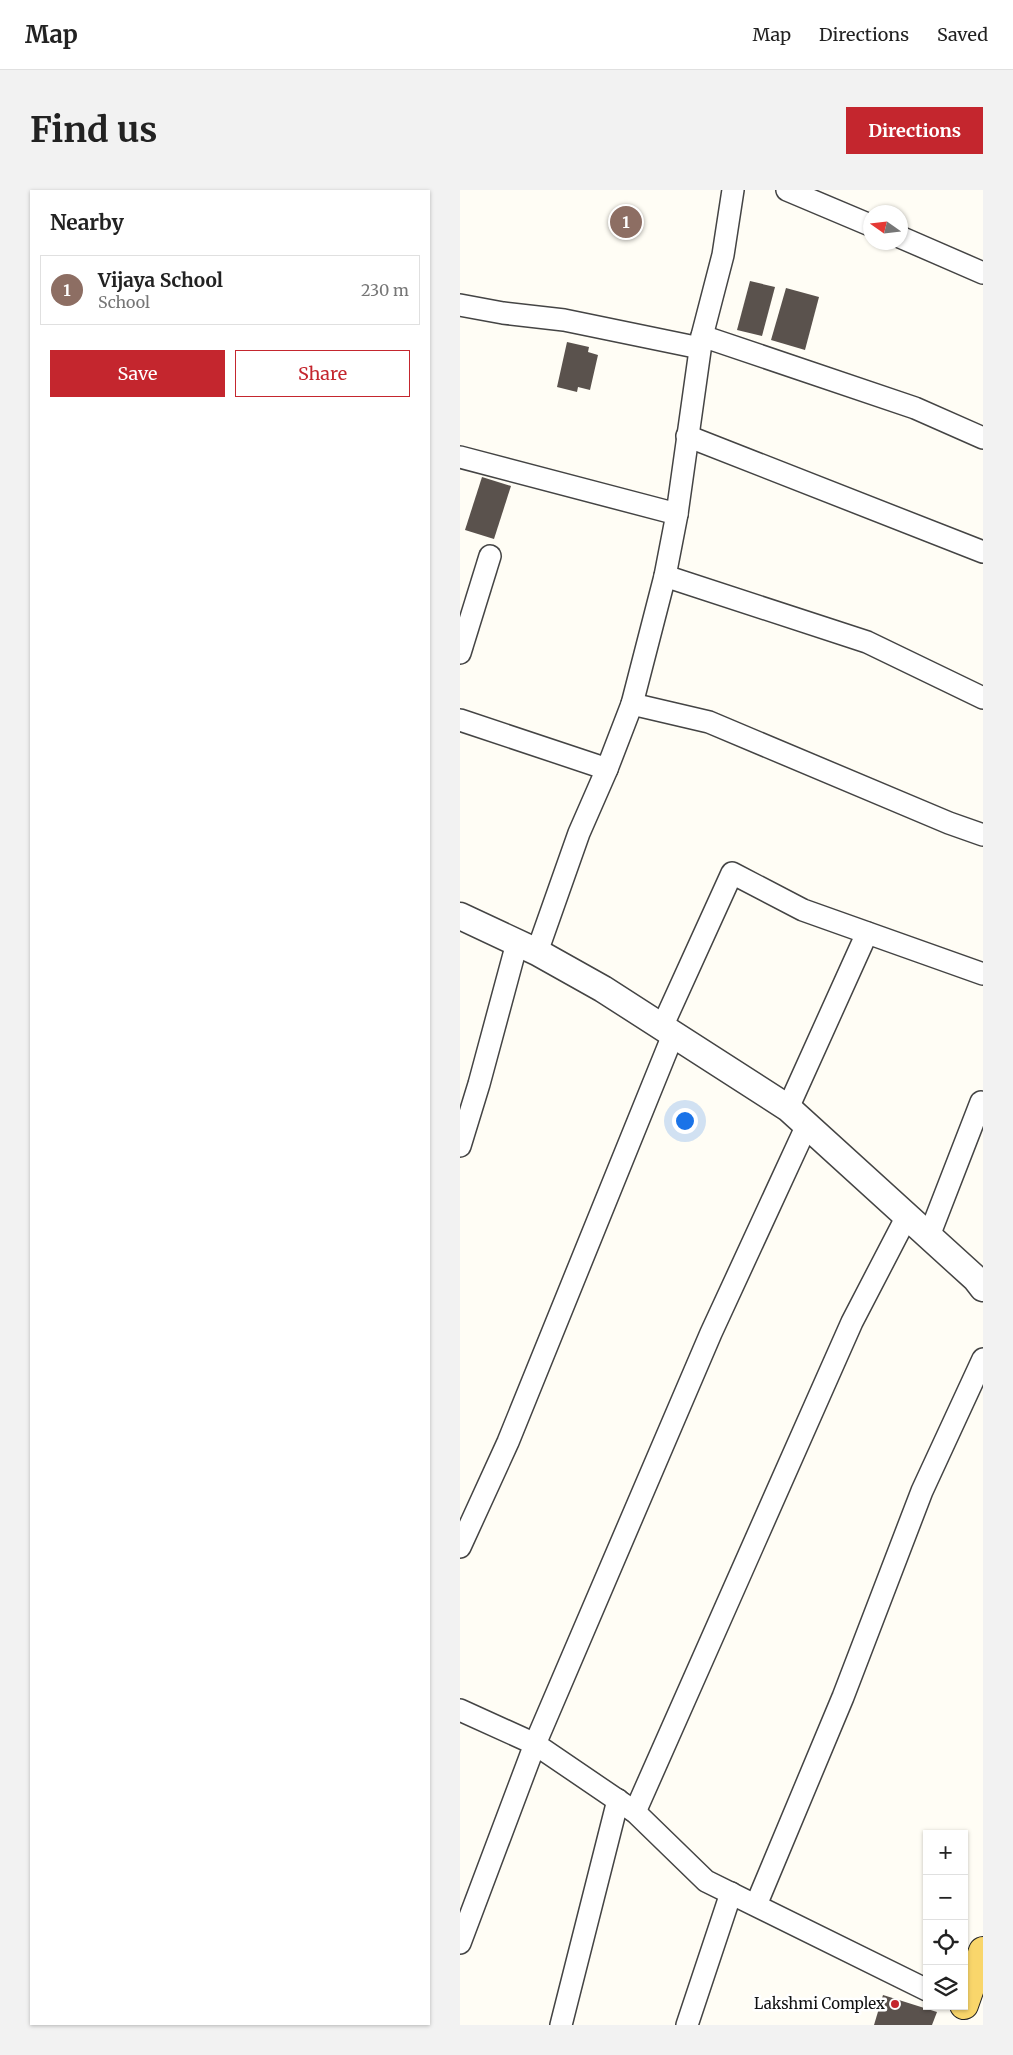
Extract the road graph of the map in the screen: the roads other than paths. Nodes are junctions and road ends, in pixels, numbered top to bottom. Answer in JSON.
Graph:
{"nodes":[{"id":1,"x":733,"y":190,"type":"edge"},
{"id":2,"x":787,"y":190,"type":"edge"},
{"id":3,"x":863,"y":222,"type":"edge"},
{"id":4,"x":908,"y":241,"type":"edge"},
{"id":5,"x":983,"y":273,"type":"edge"},
{"id":6,"x":460,"y":305,"type":"edge"},
{"id":7,"x":701,"y":342,"type":"junction"},
{"id":8,"x":687,"y":436,"type":"junction"},
{"id":9,"x":983,"y":438,"type":"edge"},
{"id":10,"x":460,"y":457,"type":"edge"},
{"id":11,"x":677,"y":514,"type":"junction"},
{"id":12,"x":983,"y":552,"type":"edge"},
{"id":13,"x":490,"y":556,"type":"dead end"},
{"id":14,"x":665,"y":576,"type":"junction"},
{"id":15,"x":460,"y":654,"type":"edge"},
{"id":16,"x":983,"y":698,"type":"edge"},
{"id":17,"x":632,"y":704,"type":"junction"},
{"id":18,"x":460,"y":720,"type":"edge"},
{"id":19,"x":607,"y":769,"type":"junction"},
{"id":20,"x":983,"y":835,"type":"edge"},
{"id":21,"x":460,"y":916,"type":"edge"},
{"id":22,"x":867,"y":933,"type":"junction"},
{"id":23,"x":527,"y":948,"type":"junction"},
{"id":24,"x":983,"y":974,"type":"edge"},
{"id":25,"x":668,"y":1031,"type":"junction"},
{"id":26,"x":981,"y":1102,"type":"dead end"},
{"id":27,"x":788,"y":1108,"type":"junction"},
{"id":28,"x":807,"y":1125,"type":"junction"},
{"id":29,"x":460,"y":1146,"type":"edge"},
{"id":30,"x":907,"y":1216,"type":"junction"},
{"id":31,"x":929,"y":1236,"type":"junction"},
{"id":32,"x":983,"y":1288,"type":"edge"},
{"id":33,"x":983,"y":1359,"type":"edge"},
{"id":34,"x":460,"y":1547,"type":"edge"},
{"id":35,"x":460,"y":1710,"type":"edge"},
{"id":36,"x":535,"y":1744,"type":"junction"},
{"id":37,"x":627,"y":1806,"type":"junction"},
{"id":38,"x":731,"y":1893,"type":"junction"},
{"id":39,"x":756,"y":1906,"type":"junction"},
{"id":40,"x":460,"y":1943,"type":"edge"},
{"id":41,"x":983,"y":1951,"type":"edge"},
{"id":42,"x":923,"y":1988,"type":"edge"},
{"id":43,"x":965,"y":2011,"type":"edge"},
{"id":44,"x":561,"y":2025,"type":"edge"},
{"id":45,"x":687,"y":2025,"type":"edge"}],
"edges":[{"from":1,"to":7,"type":"street"},
{"from":2,"to":3,"type":"street"},
{"from":4,"to":5,"type":"street"},
{"from":6,"to":7,"type":"street"},
{"from":7,"to":8,"type":"street"},
{"from":7,"to":9,"type":"street"},
{"from":8,"to":11,"type":"street"},
{"from":8,"to":12,"type":"street"},
{"from":10,"to":11,"type":"street"},
{"from":11,"to":14,"type":"street"},
{"from":13,"to":15,"type":"street"},
{"from":14,"to":16,"type":"street"},
{"from":14,"to":17,"type":"street"},
{"from":17,"to":19,"type":"street"},
{"from":17,"to":20,"type":"street"},
{"from":18,"to":19,"type":"street"},
{"from":19,"to":23,"type":"street"},
{"from":21,"to":23,"type":"street"},
{"from":22,"to":24,"type":"street"},
{"from":22,"to":25,"type":"street"},
{"from":22,"to":27,"type":"street"},
{"from":23,"to":25,"type":"street"},
{"from":23,"to":29,"type":"street"},
{"from":25,"to":27,"type":"street"},
{"from":25,"to":34,"type":"street"},
{"from":26,"to":31,"type":"street"},
{"from":27,"to":28,"type":"street"},
{"from":28,"to":30,"type":"street"},
{"from":28,"to":36,"type":"street"},
{"from":30,"to":31,"type":"street"},
{"from":30,"to":37,"type":"street"},
{"from":31,"to":32,"type":"street"},
{"from":33,"to":39,"type":"street"},
{"from":35,"to":36,"type":"street"},
{"from":36,"to":37,"type":"street"},
{"from":36,"to":40,"type":"street"},
{"from":37,"to":38,"type":"street"},
{"from":37,"to":44,"type":"street"},
{"from":38,"to":39,"type":"street"},
{"from":38,"to":45,"type":"street"},
{"from":39,"to":42,"type":"street"},
{"from":41,"to":43,"type":"main road"}]}
